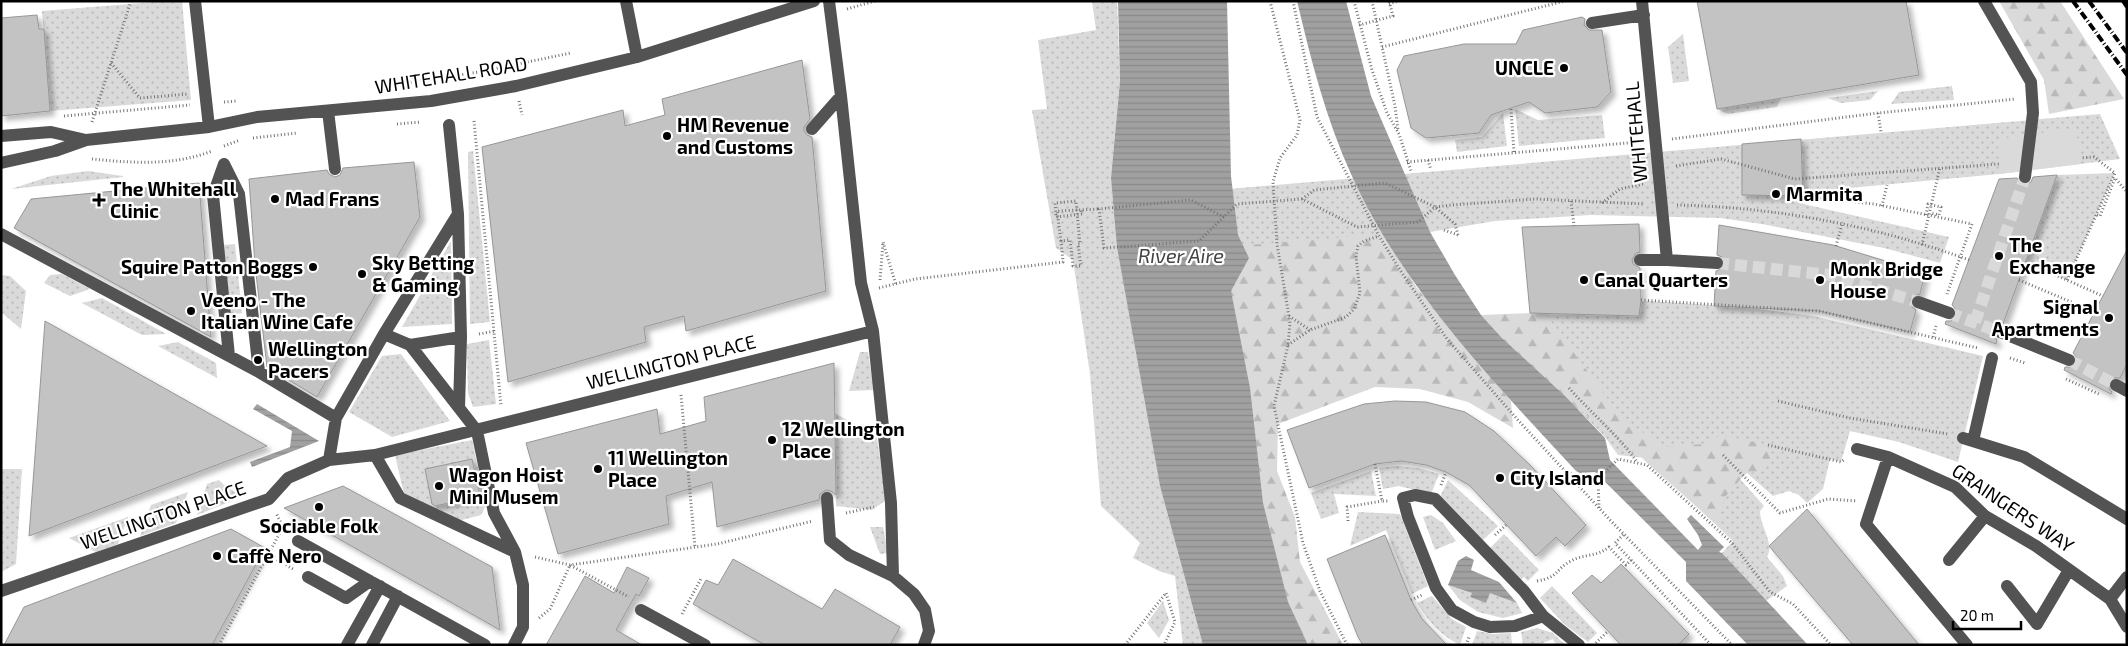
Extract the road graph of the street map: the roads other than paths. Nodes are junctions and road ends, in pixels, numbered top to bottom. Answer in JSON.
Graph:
{"nodes":[{"id":1,"x":195,"y":1,"type":"edge"},
{"id":2,"x":626,"y":1,"type":"edge"},
{"id":3,"x":814,"y":1,"type":"edge"},
{"id":4,"x":829,"y":1,"type":"edge"},
{"id":5,"x":1642,"y":1,"type":"edge"},
{"id":6,"x":1984,"y":1,"type":"edge"},
{"id":7,"x":1644,"y":15,"type":"junction"},
{"id":8,"x":1592,"y":23,"type":"dead end"},
{"id":9,"x":638,"y":57,"type":"junction"},
{"id":10,"x":841,"y":96,"type":"junction"},
{"id":11,"x":328,"y":111,"type":"junction"},
{"id":12,"x":449,"y":125,"type":"dead end"},
{"id":13,"x":209,"y":127,"type":"junction"},
{"id":14,"x":812,"y":129,"type":"dead end"},
{"id":15,"x":1,"y":136,"type":"edge"},
{"id":16,"x":86,"y":140,"type":"junction"},
{"id":17,"x":6,"y":162,"type":"edge"},
{"id":18,"x":335,"y":168,"type":"dead end"},
{"id":19,"x":2025,"y":177,"type":"tunnel mouth"},
{"id":20,"x":458,"y":214,"type":"junction"},
{"id":21,"x":1,"y":234,"type":"edge"},
{"id":22,"x":1640,"y":260,"type":"dead end"},
{"id":23,"x":1667,"y":260,"type":"junction"},
{"id":24,"x":1717,"y":263,"type":"tunnel mouth"},
{"id":25,"x":1918,"y":302,"type":"tunnel mouth"},
{"id":26,"x":1949,"y":313,"type":"tunnel mouth"},
{"id":27,"x":874,"y":331,"type":"junction"},
{"id":28,"x":2000,"y":332,"type":"tunnel mouth"},
{"id":29,"x":384,"y":334,"type":"junction"},
{"id":30,"x":461,"y":337,"type":"junction"},
{"id":31,"x":410,"y":345,"type":"junction"},
{"id":32,"x":1993,"y":355,"type":"road end"},
{"id":33,"x":229,"y":356,"type":"junction"},
{"id":34,"x":2068,"y":360,"type":"tunnel mouth"},
{"id":35,"x":259,"y":372,"type":"junction"},
{"id":36,"x":459,"y":408,"type":"junction"},
{"id":37,"x":336,"y":418,"type":"junction"},
{"id":38,"x":477,"y":431,"type":"junction"},
{"id":39,"x":1857,"y":449,"type":"road end"},
{"id":40,"x":376,"y":455,"type":"junction"},
{"id":41,"x":1888,"y":457,"type":"junction"},
{"id":42,"x":328,"y":460,"type":"junction"},
{"id":43,"x":827,"y":498,"type":"dead end"},
{"id":44,"x":1985,"y":516,"type":"junction"},
{"id":45,"x":2127,"y":519,"type":"edge"},
{"id":46,"x":298,"y":541,"type":"dead end"},
{"id":47,"x":515,"y":552,"type":"junction"},
{"id":48,"x":1950,"y":560,"type":"dead end"},
{"id":49,"x":2069,"y":570,"type":"junction"},
{"id":50,"x":893,"y":576,"type":"junction"},
{"id":51,"x":308,"y":577,"type":"road end"},
{"id":52,"x":2127,"y":577,"type":"edge"},
{"id":53,"x":375,"y":584,"type":"junction"},
{"id":54,"x":2007,"y":586,"type":"dead end"},
{"id":55,"x":1,"y":591,"type":"edge"},
{"id":56,"x":398,"y":596,"type":"junction"},
{"id":57,"x":2110,"y":599,"type":"junction"},
{"id":58,"x":641,"y":610,"type":"road end"},
{"id":59,"x":1543,"y":616,"type":"junction"},
{"id":60,"x":2127,"y":627,"type":"edge"},
{"id":61,"x":347,"y":645,"type":"edge"},
{"id":62,"x":372,"y":645,"type":"edge"},
{"id":63,"x":485,"y":645,"type":"edge"},
{"id":64,"x":514,"y":645,"type":"edge"},
{"id":65,"x":705,"y":645,"type":"edge"},
{"id":66,"x":924,"y":645,"type":"edge"},
{"id":67,"x":1579,"y":645,"type":"edge"},
{"id":68,"x":1967,"y":645,"type":"edge"}],
"edges":[{"from":1,"to":13,"type":"street"},
{"from":2,"to":9,"type":"street"},
{"from":3,"to":9,"type":"street","name":"WHITEHALL ROAD"},
{"from":4,"to":10,"type":"street"},
{"from":5,"to":7,"type":"street","name":"WHITEHALL"},
{"from":6,"to":19,"type":"street"},
{"from":7,"to":8,"type":"street"},
{"from":7,"to":23,"type":"street","name":"WHITEHALL"},
{"from":9,"to":11,"type":"street","name":"WHITEHALL ROAD"},
{"from":10,"to":14,"type":"street"},
{"from":10,"to":27,"type":"street"},
{"from":11,"to":13,"type":"street","name":"WHITEHALL ROAD"},
{"from":11,"to":18,"type":"street"},
{"from":12,"to":20,"type":"street"},
{"from":13,"to":16,"type":"street","name":"WHITEHALL ROAD"},
{"from":15,"to":16,"type":"street","name":"WHITEHALL ROAD"},
{"from":16,"to":17,"type":"street","name":"WHITEHALL ROAD"},
{"from":20,"to":29,"type":"street"},
{"from":20,"to":30,"type":"street"},
{"from":21,"to":33,"type":"street"},
{"from":22,"to":23,"type":"street"},
{"from":23,"to":24,"type":"street"},
{"from":25,"to":26,"type":"street"},
{"from":27,"to":38,"type":"street","name":"WELLINGTON PLACE"},
{"from":27,"to":50,"type":"street"},
{"from":28,"to":34,"type":"street"},
{"from":29,"to":31,"type":"street"},
{"from":29,"to":37,"type":"street"},
{"from":30,"to":31,"type":"street"},
{"from":30,"to":36,"type":"street"},
{"from":31,"to":36,"type":"street"},
{"from":32,"to":45,"type":"street"},
{"from":33,"to":35,"type":"street"},
{"from":33,"to":35,"type":"street"},
{"from":35,"to":37,"type":"street"},
{"from":36,"to":38,"type":"street"},
{"from":37,"to":42,"type":"street"},
{"from":38,"to":40,"type":"street","name":"WELLINGTON PLACE"},
{"from":38,"to":47,"type":"street"},
{"from":39,"to":41,"type":"street","name":"GRAINGERS WAY"},
{"from":40,"to":42,"type":"street","name":"WELLINGTON PLACE"},
{"from":40,"to":47,"type":"street"},
{"from":41,"to":44,"type":"street","name":"GRAINGERS WAY"},
{"from":41,"to":68,"type":"street"},
{"from":42,"to":55,"type":"street","name":"WELLINGTON PLACE"},
{"from":43,"to":50,"type":"street"},
{"from":44,"to":48,"type":"street"},
{"from":44,"to":49,"type":"street","name":"GRAINGERS WAY"},
{"from":46,"to":53,"type":"street"},
{"from":47,"to":64,"type":"street"},
{"from":49,"to":54,"type":"street"},
{"from":49,"to":57,"type":"street","name":"GRAINGERS WAY"},
{"from":50,"to":66,"type":"street"},
{"from":51,"to":53,"type":"street"},
{"from":52,"to":57,"type":"street"},
{"from":53,"to":56,"type":"street"},
{"from":53,"to":61,"type":"street"},
{"from":56,"to":62,"type":"street"},
{"from":56,"to":63,"type":"street"},
{"from":57,"to":60,"type":"street","name":"GRAINGERS WAY"},
{"from":58,"to":65,"type":"street"},
{"from":59,"to":59,"type":"street"},
{"from":59,"to":67,"type":"street"}]}
